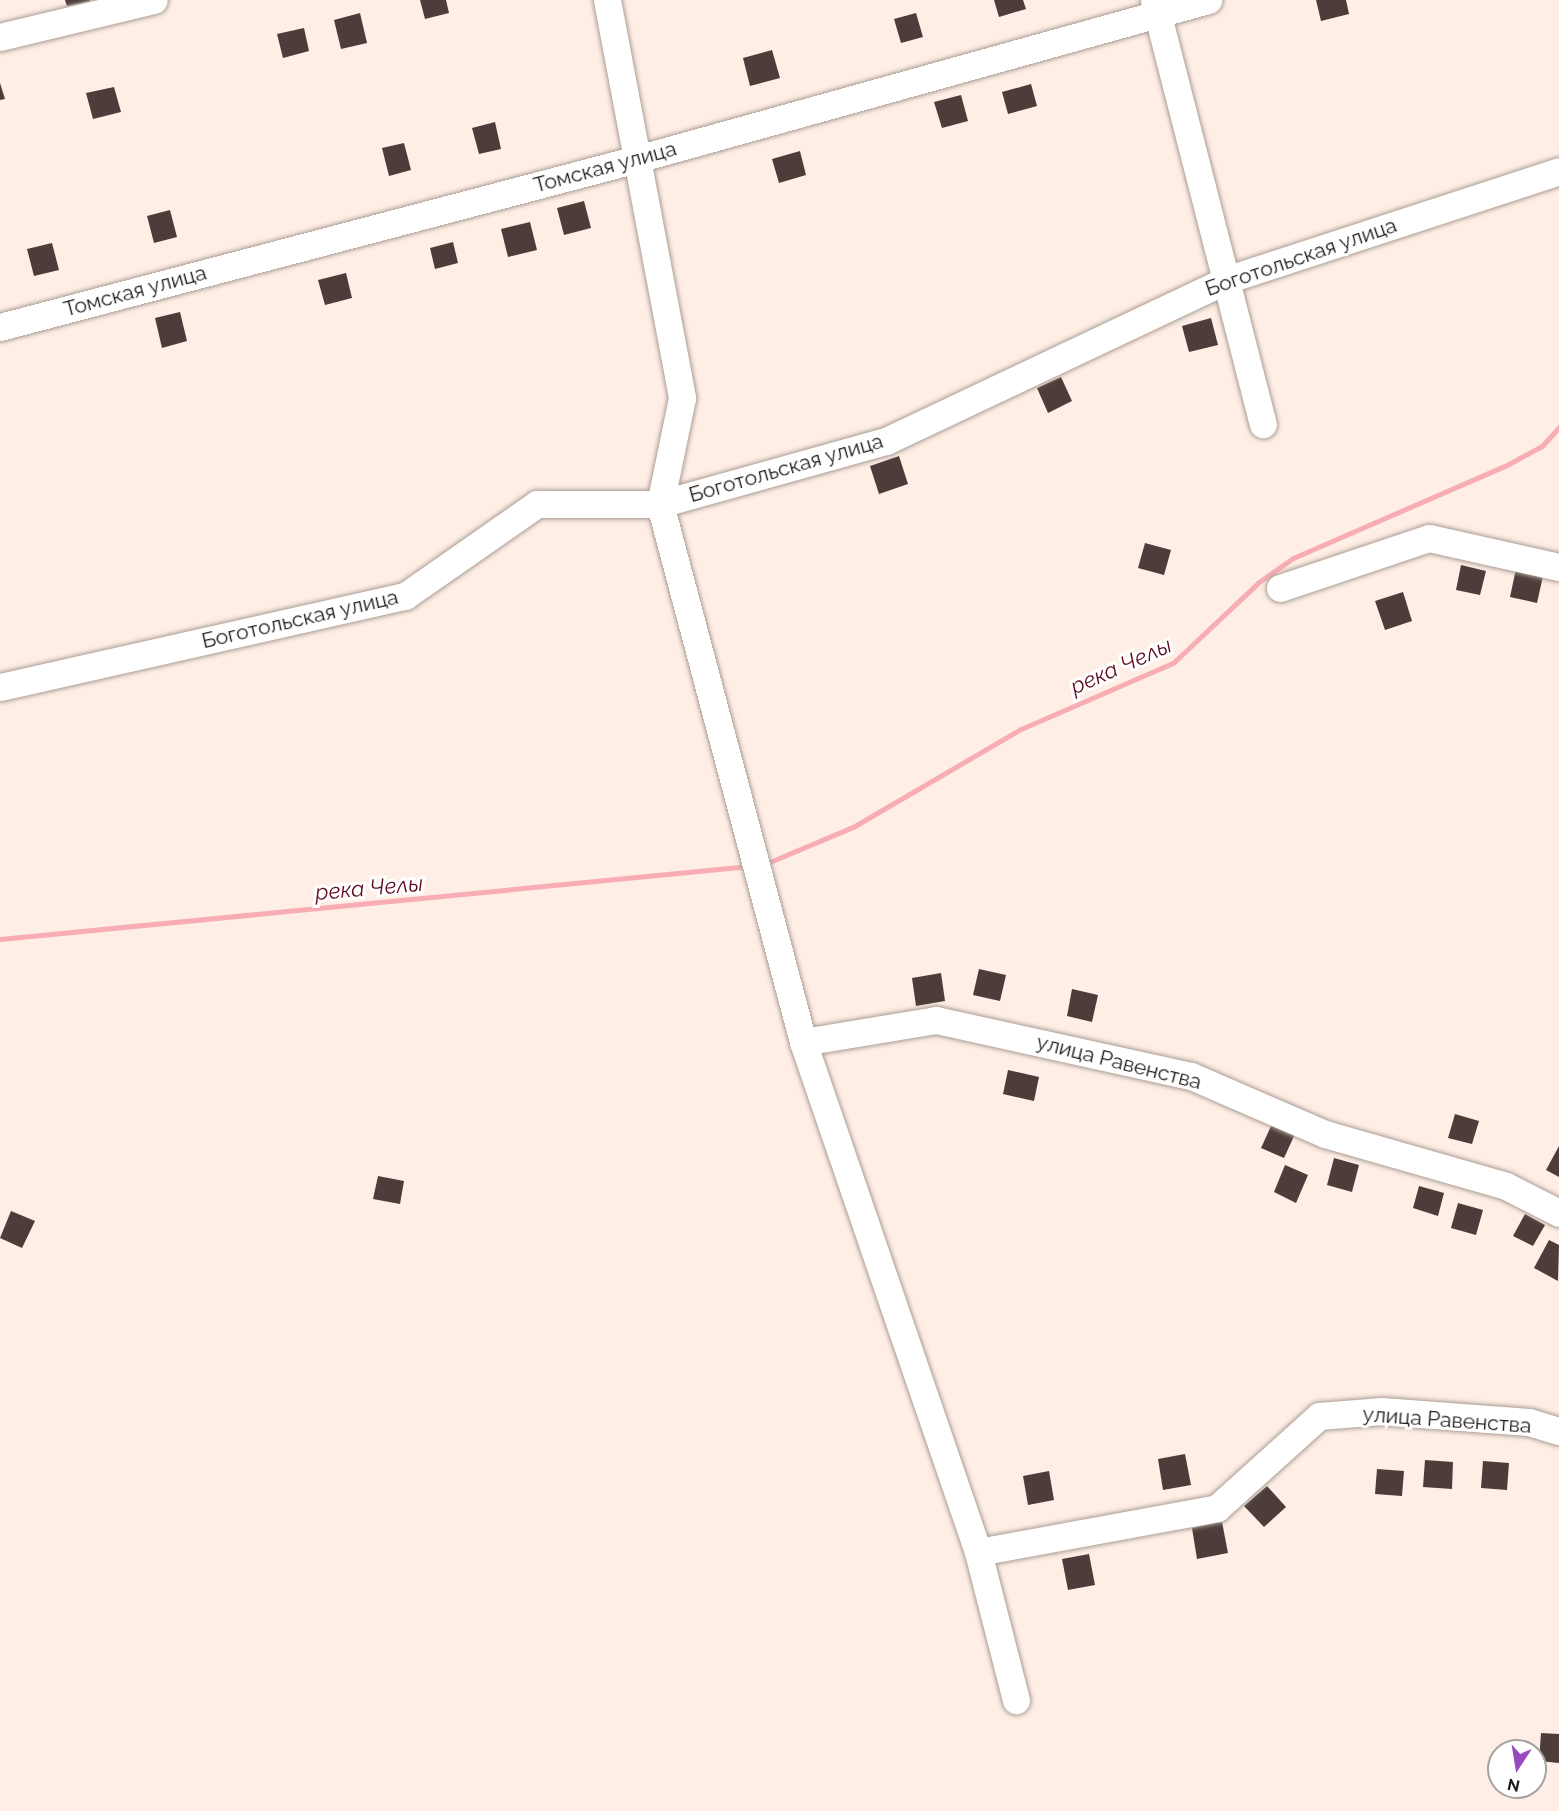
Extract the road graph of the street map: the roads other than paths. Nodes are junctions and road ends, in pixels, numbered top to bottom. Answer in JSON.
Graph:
{"nodes":[{"id":1,"x":154,"y":0,"type":"edge"},
{"id":2,"x":607,"y":0,"type":"edge"},
{"id":3,"x":1208,"y":0,"type":"edge"},
{"id":4,"x":1155,"y":7,"type":"edge"},
{"id":5,"x":0,"y":37,"type":"edge"},
{"id":6,"x":637,"y":159,"type":"junction"},
{"id":7,"x":1559,"y":171,"type":"edge"},
{"id":8,"x":1226,"y":280,"type":"junction"},
{"id":9,"x":0,"y":327,"type":"edge"},
{"id":10,"x":1263,"y":424,"type":"dead end"},
{"id":11,"x":660,"y":504,"type":"junction"},
{"id":12,"x":1559,"y":567,"type":"edge"},
{"id":13,"x":1280,"y":588,"type":"dead end"},
{"id":14,"x":0,"y":687,"type":"edge"},
{"id":15,"x":803,"y":1042,"type":"junction"},
{"id":16,"x":1559,"y":1213,"type":"edge"},
{"id":17,"x":1559,"y":1431,"type":"edge"},
{"id":18,"x":978,"y":1552,"type":"junction"},
{"id":19,"x":1016,"y":1700,"type":"dead end"}],
"edges":[{"from":1,"to":5,"type":"street"},
{"from":2,"to":6,"type":"street"},
{"from":3,"to":4,"type":"street","name":"Томская улица"},
{"from":4,"to":6,"type":"street","name":"Томская улица"},
{"from":4,"to":8,"type":"street"},
{"from":6,"to":9,"type":"street","name":"Томская улица"},
{"from":6,"to":11,"type":"street"},
{"from":7,"to":8,"type":"street","name":"Боготольская улица"},
{"from":8,"to":10,"type":"street"},
{"from":8,"to":11,"type":"street","name":"Боготольская улица"},
{"from":11,"to":14,"type":"street","name":"Боготольская улица"},
{"from":11,"to":15,"type":"street"},
{"from":12,"to":13,"type":"street"},
{"from":15,"to":16,"type":"street","name":"улица Равенства"},
{"from":15,"to":18,"type":"street"},
{"from":17,"to":18,"type":"street","name":"улица Равенства"},
{"from":18,"to":19,"type":"street"}]}
